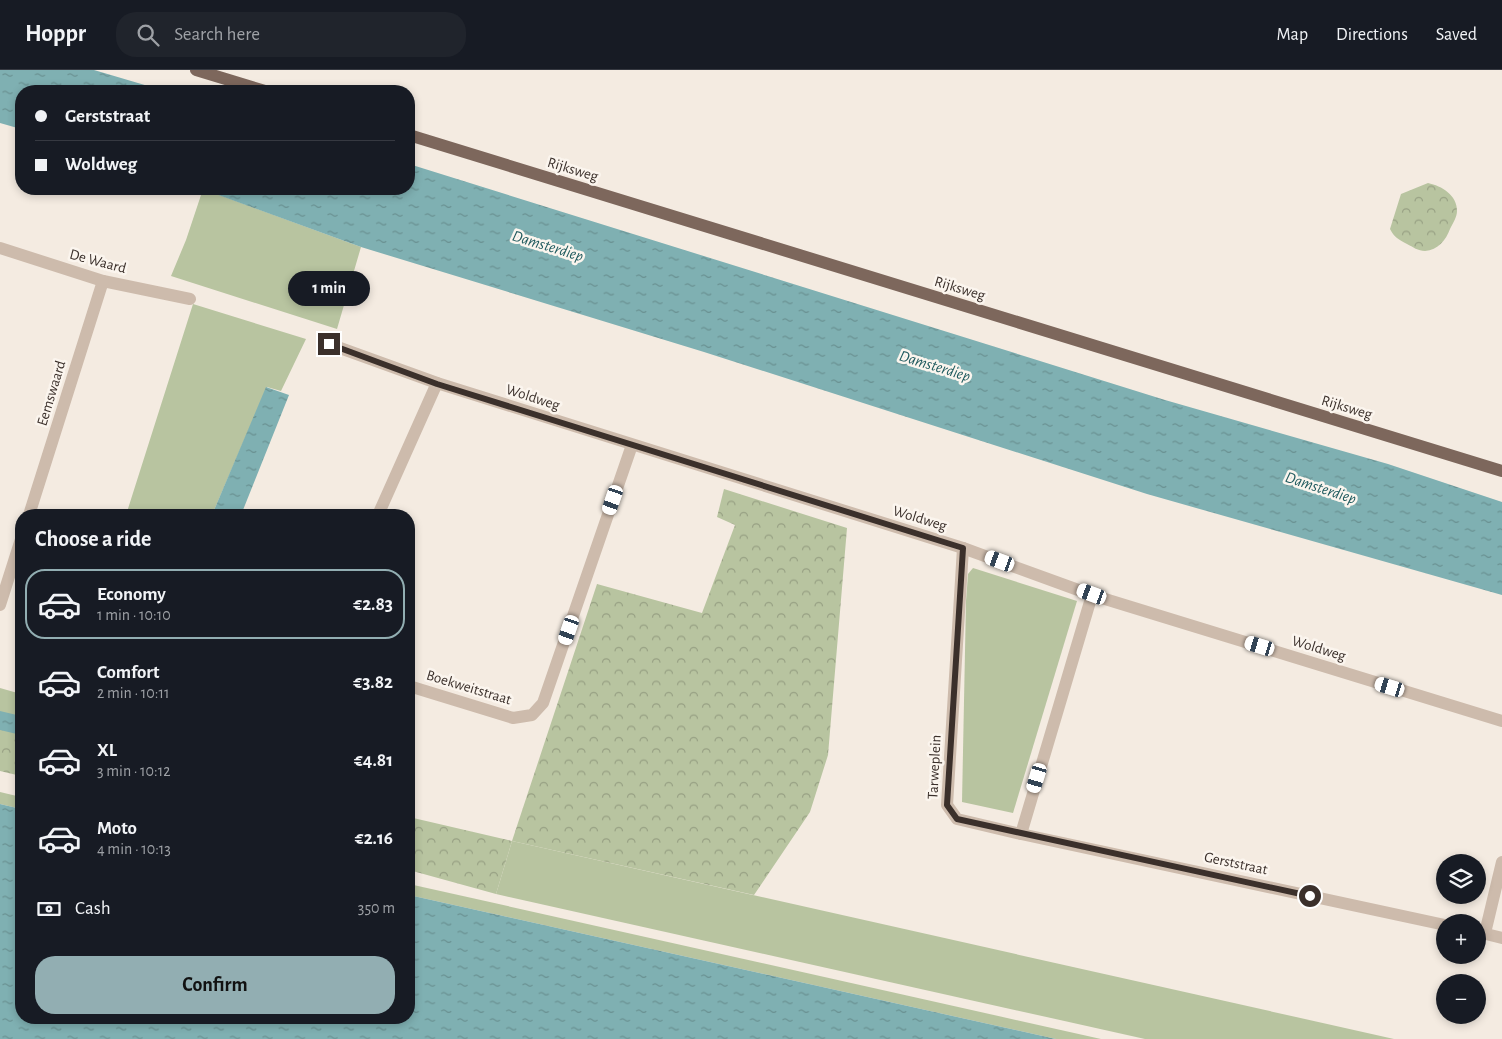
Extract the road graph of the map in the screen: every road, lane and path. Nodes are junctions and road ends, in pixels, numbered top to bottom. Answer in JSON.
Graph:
{"nodes":[{"id":1,"x":196,"y":70,"type":"edge"},
{"id":2,"x":246,"y":85,"type":"edge"},
{"id":3,"x":415,"y":137,"type":"edge"},
{"id":4,"x":0,"y":248,"type":"edge"},
{"id":5,"x":103,"y":280,"type":"junction"},
{"id":6,"x":190,"y":299,"type":"dead end"},
{"id":7,"x":329,"y":344,"type":"dead end"},
{"id":8,"x":437,"y":384,"type":"junction"},
{"id":9,"x":632,"y":445,"type":"junction"},
{"id":10,"x":1502,"y":471,"type":"edge"},
{"id":11,"x":31,"y":509,"type":"edge"},
{"id":12,"x":381,"y":509,"type":"edge"},
{"id":13,"x":963,"y":548,"type":"junction"},
{"id":14,"x":15,"y":558,"type":"edge"},
{"id":15,"x":1092,"y":594,"type":"junction"},
{"id":16,"x":0,"y":605,"type":"edge"},
{"id":17,"x":415,"y":688,"type":"edge"},
{"id":18,"x":1502,"y":721,"type":"edge"},
{"id":19,"x":1020,"y":834,"type":"junction"},
{"id":20,"x":1502,"y":862,"type":"edge"},
{"id":21,"x":1486,"y":916,"type":"edge"},
{"id":22,"x":1436,"y":923,"type":"edge"},
{"id":23,"x":1486,"y":934,"type":"edge"},
{"id":24,"x":1502,"y":938,"type":"edge"}],
"edges":[{"from":1,"to":2,"type":"main road"},
{"from":3,"to":10,"type":"main road","name":"Rijksweg"},
{"from":4,"to":5,"type":"street","name":"De Waard"},
{"from":5,"to":6,"type":"street","name":"De Waard"},
{"from":5,"to":11,"type":"street","name":"Eemswaard"},
{"from":7,"to":8,"type":"street","name":"Woldweg"},
{"from":8,"to":9,"type":"street","name":"Woldweg"},
{"from":8,"to":12,"type":"street"},
{"from":9,"to":13,"type":"street","name":"Woldweg"},
{"from":9,"to":17,"type":"street","name":"Boekweitstraat"},
{"from":13,"to":15,"type":"street","name":"Woldweg"},
{"from":13,"to":19,"type":"street","name":"Tarweplein"},
{"from":14,"to":16,"type":"street"},
{"from":15,"to":18,"type":"street","name":"Woldweg"},
{"from":15,"to":19,"type":"street"},
{"from":19,"to":22,"type":"street","name":"Gerststraat"},
{"from":20,"to":21,"type":"street"},
{"from":23,"to":24,"type":"street"}]}
